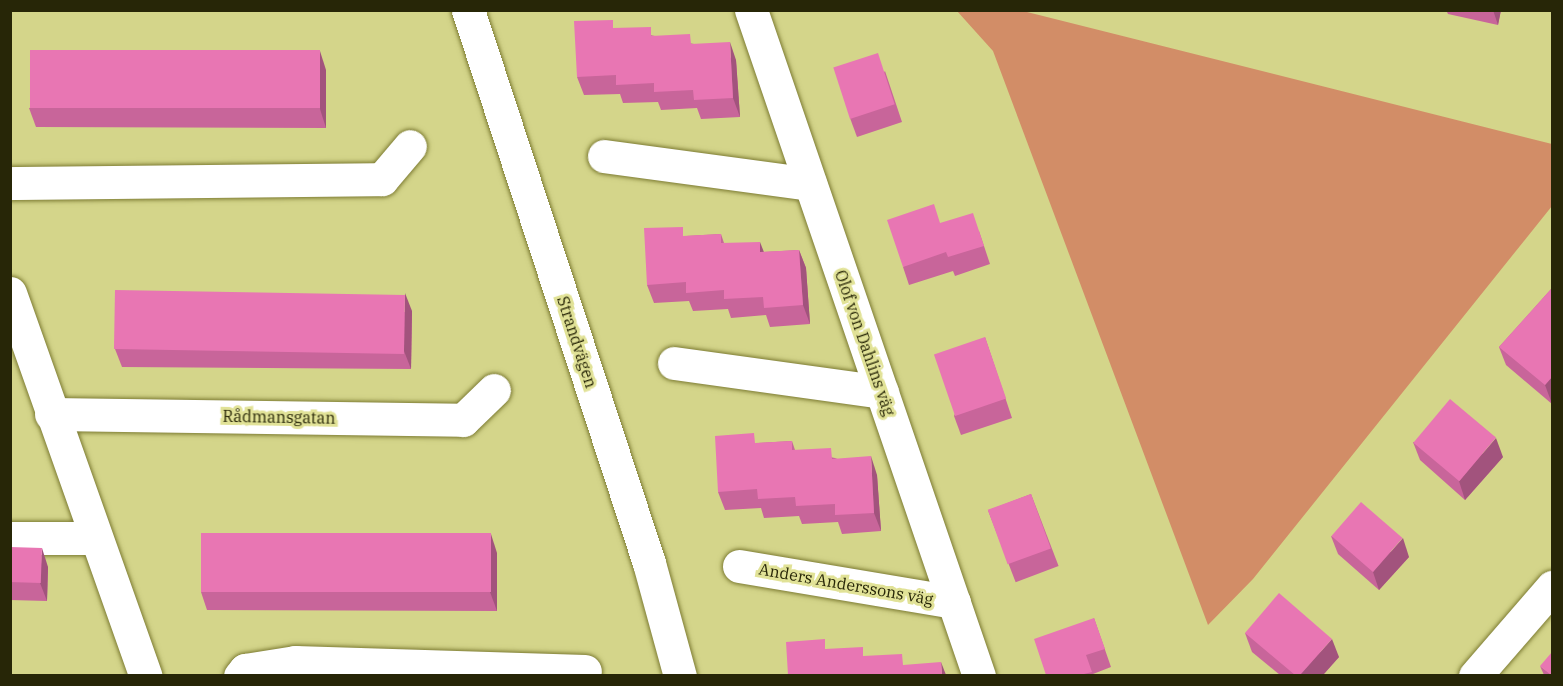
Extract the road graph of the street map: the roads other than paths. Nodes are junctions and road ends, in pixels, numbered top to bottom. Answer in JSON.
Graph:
{"nodes":[{"id":1,"x":468,"y":10,"type":"edge"},
{"id":2,"x":751,"y":10,"type":"edge"},
{"id":3,"x":410,"y":146,"type":"dead end"},
{"id":4,"x":604,"y":156,"type":"dead end"},
{"id":5,"x":10,"y":183,"type":"edge"},
{"id":6,"x":810,"y":184,"type":"junction"},
{"id":7,"x":10,"y":293,"type":"edge"},
{"id":8,"x":674,"y":363,"type":"dead end"},
{"id":9,"x":494,"y":390,"type":"dead end"},
{"id":10,"x":882,"y":392,"type":"junction"},
{"id":11,"x":51,"y":414,"type":"junction"},
{"id":12,"x":10,"y":538,"type":"edge"},
{"id":13,"x":96,"y":538,"type":"junction"},
{"id":14,"x":739,"y":566,"type":"dead end"},
{"id":15,"x":1552,"y":587,"type":"edge"},
{"id":16,"x":954,"y":602,"type":"junction"},
{"id":17,"x":585,"y":671,"type":"dead end"},
{"id":18,"x":146,"y":675,"type":"edge"},
{"id":19,"x":240,"y":675,"type":"edge"},
{"id":20,"x":680,"y":675,"type":"edge"},
{"id":21,"x":979,"y":675,"type":"edge"},
{"id":22,"x":1475,"y":675,"type":"edge"}],
"edges":[{"from":1,"to":20,"type":"street","name":"Strandvägen"},
{"from":2,"to":6,"type":"street","name":"Olof von Dahlins väg"},
{"from":3,"to":5,"type":"street"},
{"from":4,"to":6,"type":"street"},
{"from":6,"to":10,"type":"street","name":"Olof von Dahlins väg"},
{"from":7,"to":11,"type":"street"},
{"from":8,"to":10,"type":"street"},
{"from":9,"to":11,"type":"street","name":"Rådmansgatan"},
{"from":10,"to":16,"type":"street","name":"Olof von Dahlins väg"},
{"from":11,"to":13,"type":"street"},
{"from":12,"to":13,"type":"street"},
{"from":13,"to":18,"type":"street"},
{"from":14,"to":16,"type":"street","name":"Anders Anderssons väg"},
{"from":15,"to":22,"type":"street"},
{"from":16,"to":21,"type":"street","name":"Olof von Dahlins väg"},
{"from":17,"to":19,"type":"street"}]}
